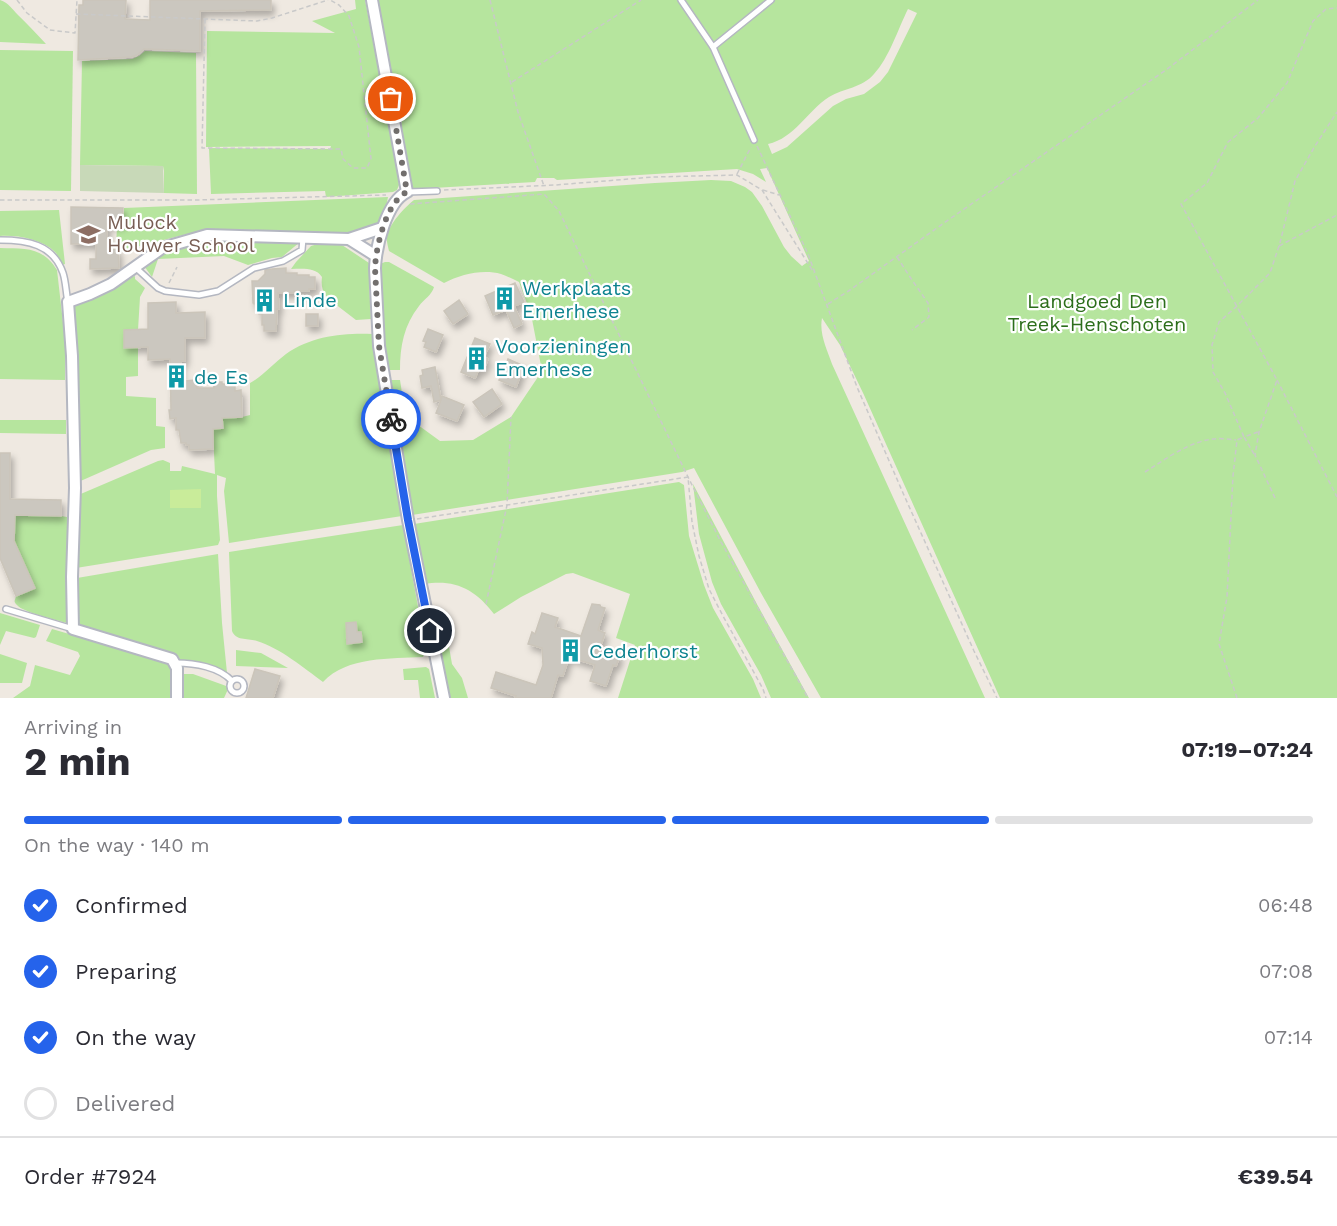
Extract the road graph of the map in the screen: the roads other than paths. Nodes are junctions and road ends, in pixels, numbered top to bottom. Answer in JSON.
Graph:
{"nodes":[{"id":1,"x":372,"y":0,"type":"edge"},
{"id":2,"x":681,"y":0,"type":"edge"},
{"id":3,"x":771,"y":0,"type":"edge"},
{"id":4,"x":713,"y":47,"type":"junction"},
{"id":5,"x":754,"y":140,"type":"road end"},
{"id":6,"x":437,"y":191,"type":"road end"},
{"id":7,"x":404,"y":194,"type":"junction"},
{"id":8,"x":382,"y":228,"type":"junction"},
{"id":9,"x":303,"y":237,"type":"junction"},
{"id":10,"x":349,"y":239,"type":"junction"},
{"id":11,"x":0,"y":240,"type":"edge"},
{"id":12,"x":376,"y":256,"type":"junction"},
{"id":13,"x":135,"y":267,"type":"junction"},
{"id":14,"x":68,"y":302,"type":"junction"},
{"id":15,"x":6,"y":609,"type":"dead end"},
{"id":16,"x":73,"y":629,"type":"junction"},
{"id":17,"x":175,"y":663,"type":"junction"},
{"id":18,"x":232,"y":681,"type":"dead end"},
{"id":19,"x":177,"y":698,"type":"edge"},
{"id":20,"x":444,"y":698,"type":"edge"}],
"edges":[{"from":1,"to":7,"type":"street"},
{"from":2,"to":4,"type":"lane"},
{"from":3,"to":4,"type":"lane"},
{"from":4,"to":5,"type":"lane"},
{"from":6,"to":7,"type":"lane"},
{"from":7,"to":8,"type":"street"},
{"from":8,"to":10,"type":"street"},
{"from":8,"to":12,"type":"street"},
{"from":9,"to":10,"type":"street"},
{"from":9,"to":13,"type":"street"},
{"from":9,"to":13,"type":"lane"},
{"from":10,"to":12,"type":"street"},
{"from":11,"to":14,"type":"lane"},
{"from":12,"to":20,"type":"street"},
{"from":13,"to":14,"type":"street"},
{"from":14,"to":16,"type":"street"},
{"from":15,"to":16,"type":"lane"},
{"from":16,"to":17,"type":"street"},
{"from":17,"to":18,"type":"lane"},
{"from":17,"to":19,"type":"street"}]}
